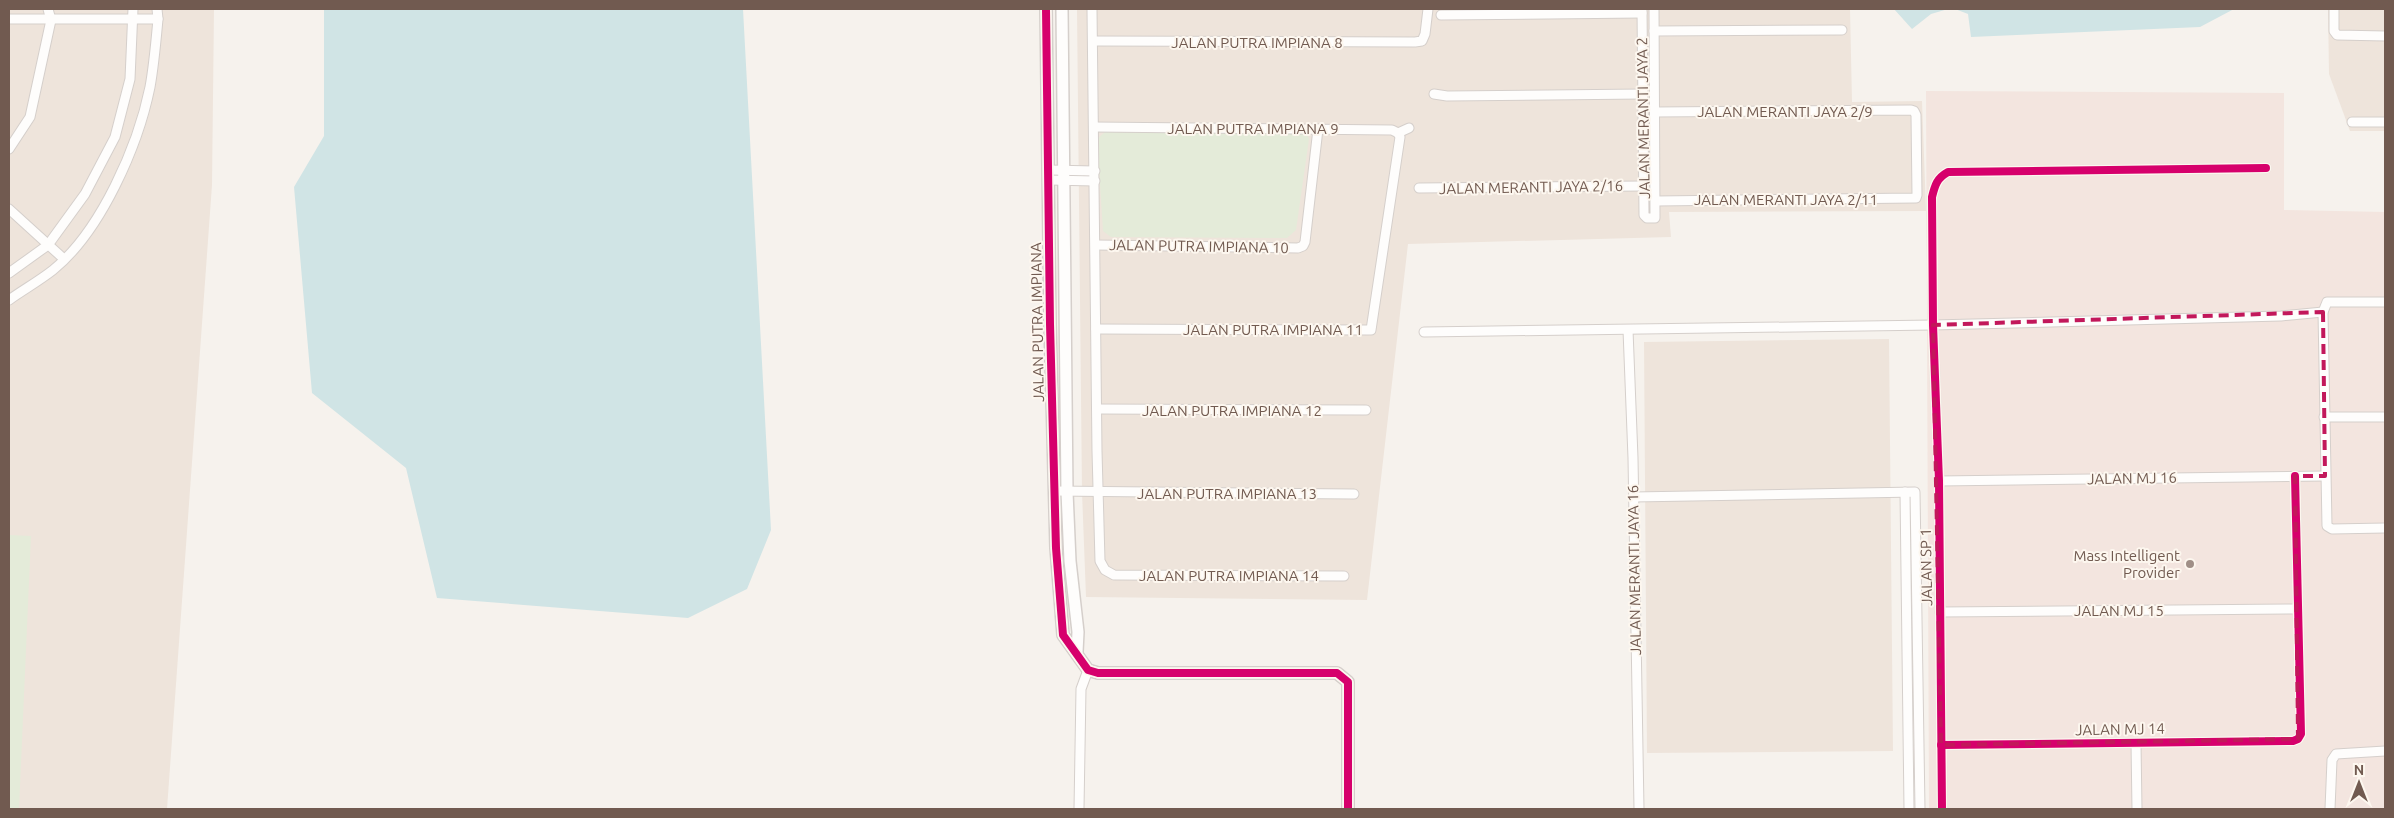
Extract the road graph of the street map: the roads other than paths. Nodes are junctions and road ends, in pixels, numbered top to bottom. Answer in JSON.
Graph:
{"nodes":[{"id":1,"x":48,"y":9,"type":"edge"},
{"id":2,"x":133,"y":9,"type":"edge"},
{"id":3,"x":157,"y":9,"type":"edge"},
{"id":4,"x":1046,"y":9,"type":"edge"},
{"id":5,"x":1062,"y":9,"type":"edge"},
{"id":6,"x":1092,"y":9,"type":"edge"},
{"id":7,"x":1428,"y":9,"type":"edge"},
{"id":8,"x":1654,"y":9,"type":"edge"},
{"id":9,"x":2334,"y":9,"type":"edge"},
{"id":10,"x":1642,"y":11,"type":"edge"},
{"id":11,"x":1440,"y":15,"type":"dead end"},
{"id":12,"x":9,"y":19,"type":"edge"},
{"id":13,"x":134,"y":19,"type":"junction"},
{"id":14,"x":158,"y":19,"type":"junction"},
{"id":15,"x":51,"y":20,"type":"junction"},
{"id":16,"x":1842,"y":30,"type":"dead end"},
{"id":17,"x":1654,"y":31,"type":"junction"},
{"id":18,"x":2385,"y":36,"type":"edge"},
{"id":19,"x":1093,"y":41,"type":"junction"},
{"id":20,"x":1434,"y":94,"type":"dead end"},
{"id":21,"x":1643,"y":94,"type":"junction"},
{"id":22,"x":1655,"y":112,"type":"junction"},
{"id":23,"x":2352,"y":122,"type":"dead end"},
{"id":24,"x":2385,"y":122,"type":"edge"},
{"id":25,"x":1094,"y":127,"type":"junction"},
{"id":26,"x":1318,"y":128,"type":"junction"},
{"id":27,"x":1409,"y":128,"type":"dead end"},
{"id":28,"x":1398,"y":133,"type":"junction"},
{"id":29,"x":9,"y":149,"type":"edge"},
{"id":30,"x":2266,"y":168,"type":"dead end"},
{"id":31,"x":1095,"y":171,"type":"junction"},
{"id":32,"x":1049,"y":175,"type":"junction"},
{"id":33,"x":1064,"y":175,"type":"junction"},
{"id":34,"x":1095,"y":181,"type":"junction"},
{"id":35,"x":1644,"y":186,"type":"junction"},
{"id":36,"x":1419,"y":188,"type":"dead end"},
{"id":37,"x":1916,"y":198,"type":"joint"},
{"id":38,"x":1656,"y":200,"type":"junction"},
{"id":39,"x":9,"y":209,"type":"edge"},
{"id":40,"x":48,"y":245,"type":"junction"},
{"id":41,"x":1096,"y":245,"type":"junction"},
{"id":42,"x":64,"y":259,"type":"junction"},
{"id":43,"x":9,"y":273,"type":"edge"},
{"id":44,"x":9,"y":300,"type":"edge"},
{"id":45,"x":2385,"y":302,"type":"edge"},
{"id":46,"x":2323,"y":312,"type":"junction"},
{"id":47,"x":1933,"y":325,"type":"junction"},
{"id":48,"x":1096,"y":329,"type":"junction"},
{"id":49,"x":1628,"y":330,"type":"junction"},
{"id":50,"x":1424,"y":332,"type":"dead end"},
{"id":51,"x":1097,"y":409,"type":"junction"},
{"id":52,"x":1366,"y":410,"type":"dead end"},
{"id":53,"x":2324,"y":417,"type":"junction"},
{"id":54,"x":2385,"y":417,"type":"edge"},
{"id":55,"x":2296,"y":476,"type":"junction"},
{"id":56,"x":2325,"y":476,"type":"junction"},
{"id":57,"x":1939,"y":481,"type":"junction"},
{"id":58,"x":1055,"y":491,"type":"junction"},
{"id":59,"x":1067,"y":492,"type":"junction"},
{"id":60,"x":1905,"y":492,"type":"junction"},
{"id":61,"x":1099,"y":493,"type":"junction"},
{"id":62,"x":1354,"y":494,"type":"dead end"},
{"id":63,"x":1633,"y":497,"type":"junction"},
{"id":64,"x":2385,"y":528,"type":"edge"},
{"id":65,"x":1344,"y":576,"type":"dead end"},
{"id":66,"x":2298,"y":609,"type":"junction"},
{"id":67,"x":1940,"y":612,"type":"junction"},
{"id":68,"x":1077,"y":652,"type":"junction"},
{"id":69,"x":1088,"y":670,"type":"junction"},
{"id":70,"x":2136,"y":742,"type":"junction"},
{"id":71,"x":1941,"y":745,"type":"junction"},
{"id":72,"x":2385,"y":751,"type":"edge"},
{"id":73,"x":1079,"y":809,"type":"edge"},
{"id":74,"x":1348,"y":809,"type":"edge"},
{"id":75,"x":1639,"y":809,"type":"edge"},
{"id":76,"x":1909,"y":809,"type":"edge"},
{"id":77,"x":1920,"y":809,"type":"edge"},
{"id":78,"x":1942,"y":809,"type":"edge"},
{"id":79,"x":2137,"y":809,"type":"edge"},
{"id":80,"x":2330,"y":809,"type":"edge"}],
"edges":[{"from":1,"to":15,"type":"street"},
{"from":2,"to":13,"type":"street"},
{"from":3,"to":14,"type":"street"},
{"from":4,"to":32,"type":"street","name":"JALAN PUTRA IMPIANA"},
{"from":5,"to":33,"type":"street","name":"JALAN PUTRA IMPIANA"},
{"from":6,"to":19,"type":"street"},
{"from":7,"to":19,"type":"street","name":"JALAN PUTRA IMPIANA 8"},
{"from":8,"to":17,"type":"street","name":"JALAN MERANTI JAYA 2"},
{"from":9,"to":18,"type":"street"},
{"from":10,"to":11,"type":"street"},
{"from":10,"to":21,"type":"street","name":"JALAN MERANTI JAYA 2"},
{"from":12,"to":15,"type":"street"},
{"from":13,"to":14,"type":"street"},
{"from":13,"to":15,"type":"street"},
{"from":13,"to":40,"type":"street"},
{"from":14,"to":42,"type":"street"},
{"from":15,"to":29,"type":"street"},
{"from":16,"to":17,"type":"street"},
{"from":17,"to":22,"type":"street","name":"JALAN MERANTI JAYA 2"},
{"from":19,"to":25,"type":"street"},
{"from":20,"to":21,"type":"street"},
{"from":21,"to":35,"type":"street","name":"JALAN MERANTI JAYA 2"},
{"from":22,"to":37,"type":"street","name":"JALAN MERANTI JAYA 2/9"},
{"from":22,"to":38,"type":"street","name":"JALAN MERANTI JAYA 2"},
{"from":23,"to":24,"type":"street"},
{"from":25,"to":26,"type":"street","name":"JALAN PUTRA IMPIANA 9"},
{"from":25,"to":31,"type":"street"},
{"from":26,"to":28,"type":"street","name":"JALAN PUTRA IMPIANA 9"},
{"from":26,"to":41,"type":"street","name":"JALAN PUTRA IMPIANA 10"},
{"from":27,"to":28,"type":"street"},
{"from":28,"to":48,"type":"street","name":"JALAN PUTRA IMPIANA 11"},
{"from":30,"to":47,"type":"street","name":"JALAN SP 1"},
{"from":31,"to":33,"type":"street"},
{"from":31,"to":34,"type":"street"},
{"from":32,"to":33,"type":"street"},
{"from":32,"to":58,"type":"street","name":"JALAN PUTRA IMPIANA"},
{"from":33,"to":34,"type":"street"},
{"from":33,"to":59,"type":"street","name":"JALAN PUTRA IMPIANA"},
{"from":34,"to":41,"type":"street"},
{"from":35,"to":36,"type":"street","name":"JALAN MERANTI JAYA 2/16"},
{"from":35,"to":38,"type":"street","name":"JALAN MERANTI JAYA 2"},
{"from":37,"to":38,"type":"street","name":"JALAN MERANTI JAYA 2/11"},
{"from":39,"to":40,"type":"street"},
{"from":40,"to":42,"type":"street"},
{"from":40,"to":43,"type":"street"},
{"from":41,"to":48,"type":"street"},
{"from":42,"to":44,"type":"street"},
{"from":45,"to":46,"type":"street"},
{"from":46,"to":47,"type":"street"},
{"from":46,"to":53,"type":"street"},
{"from":47,"to":49,"type":"street"},
{"from":47,"to":57,"type":"street","name":"JALAN SP 1"},
{"from":48,"to":51,"type":"street"},
{"from":49,"to":50,"type":"street"},
{"from":49,"to":63,"type":"street","name":"JALAN MERANTI JAYA 16"},
{"from":51,"to":52,"type":"street","name":"JALAN PUTRA IMPIANA 12"},
{"from":51,"to":61,"type":"street"},
{"from":53,"to":54,"type":"street"},
{"from":53,"to":56,"type":"street"},
{"from":55,"to":56,"type":"street","name":"JALAN MJ 16"},
{"from":55,"to":57,"type":"street","name":"JALAN MJ 16"},
{"from":55,"to":66,"type":"street"},
{"from":56,"to":64,"type":"street"},
{"from":57,"to":67,"type":"street","name":"JALAN SP 1"},
{"from":58,"to":59,"type":"street","name":"JALAN PUTRA IMPIANA 13"},
{"from":58,"to":68,"type":"street","name":"JALAN PUTRA IMPIANA"},
{"from":59,"to":61,"type":"street","name":"JALAN PUTRA IMPIANA 13"},
{"from":59,"to":68,"type":"street","name":"JALAN PUTRA IMPIANA"},
{"from":60,"to":63,"type":"street"},
{"from":60,"to":76,"type":"street"},
{"from":60,"to":77,"type":"street"},
{"from":61,"to":62,"type":"street","name":"JALAN PUTRA IMPIANA 13"},
{"from":61,"to":65,"type":"street","name":"JALAN PUTRA IMPIANA 14"},
{"from":63,"to":75,"type":"street","name":"JALAN MERANTI JAYA 16"},
{"from":66,"to":67,"type":"street","name":"JALAN MJ 15"},
{"from":66,"to":70,"type":"street","name":"JALAN MJ 14"},
{"from":67,"to":71,"type":"street","name":"JALAN SP 1"},
{"from":68,"to":69,"type":"street"},
{"from":69,"to":73,"type":"street"},
{"from":69,"to":74,"type":"street"},
{"from":70,"to":71,"type":"street","name":"JALAN MJ 14"},
{"from":70,"to":79,"type":"street"},
{"from":71,"to":78,"type":"street","name":"JALAN SP 1"},
{"from":72,"to":80,"type":"street"}]}
